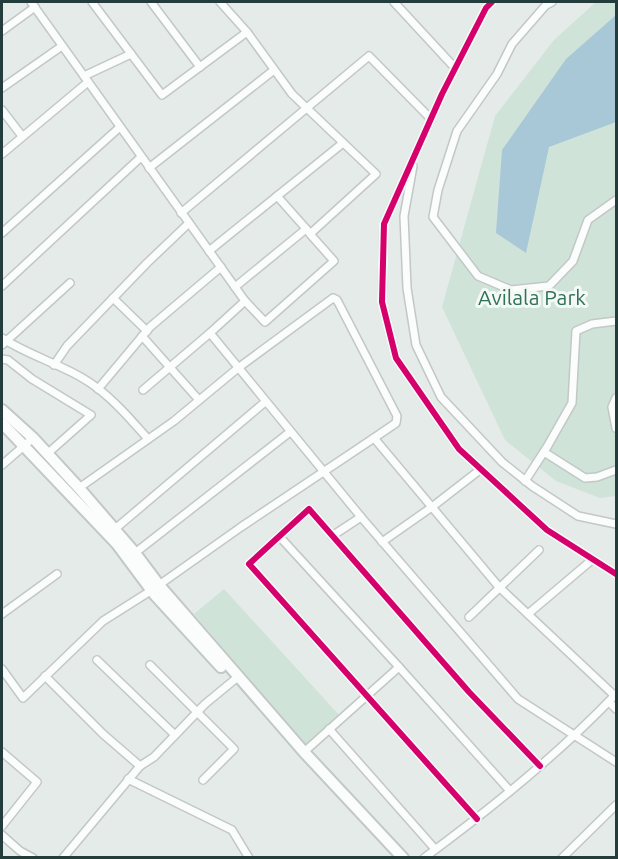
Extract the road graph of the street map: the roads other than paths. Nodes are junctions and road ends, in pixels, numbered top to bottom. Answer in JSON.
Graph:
{"nodes":[{"id":1,"x":92,"y":2,"type":"edge"},
{"id":2,"x":151,"y":2,"type":"edge"},
{"id":3,"x":220,"y":2,"type":"edge"},
{"id":4,"x":394,"y":2,"type":"edge"},
{"id":5,"x":492,"y":2,"type":"edge"},
{"id":6,"x":552,"y":2,"type":"edge"},
{"id":7,"x":33,"y":4,"type":"edge"},
{"id":8,"x":2,"y":31,"type":"edge"},
{"id":9,"x":246,"y":32,"type":"junction"},
{"id":10,"x":62,"y":46,"type":"junction"},
{"id":11,"x":131,"y":54,"type":"junction"},
{"id":12,"x":200,"y":67,"type":"junction"},
{"id":13,"x":455,"y":68,"type":"junction"},
{"id":14,"x":274,"y":70,"type":"junction"},
{"id":15,"x":86,"y":79,"type":"junction"},
{"id":16,"x":2,"y":88,"type":"edge"},
{"id":17,"x":307,"y":108,"type":"junction"},
{"id":18,"x":2,"y":110,"type":"edge"},
{"id":19,"x":431,"y":119,"type":"junction"},
{"id":20,"x":120,"y":128,"type":"junction"},
{"id":21,"x":22,"y":136,"type":"junction"},
{"id":22,"x":343,"y":143,"type":"junction"},
{"id":23,"x":2,"y":154,"type":"edge"},
{"id":24,"x":416,"y":154,"type":"junction"},
{"id":25,"x":141,"y":157,"type":"junction"},
{"id":26,"x":150,"y":168,"type":"junction"},
{"id":27,"x":277,"y":196,"type":"junction"},
{"id":28,"x":616,"y":200,"type":"edge"},
{"id":29,"x":181,"y":213,"type":"junction"},
{"id":30,"x":189,"y":223,"type":"junction"},
{"id":31,"x":308,"y":231,"type":"junction"},
{"id":32,"x":2,"y":232,"type":"edge"},
{"id":33,"x":209,"y":251,"type":"junction"},
{"id":34,"x":221,"y":267,"type":"junction"},
{"id":35,"x":70,"y":282,"type":"dead end"},
{"id":36,"x":2,"y":286,"type":"edge"},
{"id":37,"x":235,"y":287,"type":"junction"},
{"id":38,"x":113,"y":298,"type":"junction"},
{"id":39,"x":245,"y":301,"type":"junction"},
{"id":40,"x":616,"y":321,"type":"edge"},
{"id":41,"x":145,"y":333,"type":"junction"},
{"id":42,"x":210,"y":333,"type":"junction"},
{"id":43,"x":3,"y":341,"type":"edge"},
{"id":44,"x":2,"y":359,"type":"edge"},
{"id":45,"x":54,"y":365,"type":"junction"},
{"id":46,"x":170,"y":367,"type":"junction"},
{"id":47,"x":238,"y":368,"type":"junction"},
{"id":48,"x":98,"y":389,"type":"junction"},
{"id":49,"x":143,"y":390,"type":"dead end"},
{"id":50,"x":616,"y":398,"type":"edge"},
{"id":51,"x":199,"y":400,"type":"junction"},
{"id":52,"x":265,"y":402,"type":"junction"},
{"id":53,"x":2,"y":410,"type":"edge"},
{"id":54,"x":2,"y":423,"type":"edge"},
{"id":55,"x":616,"y":428,"type":"edge"},
{"id":56,"x":290,"y":432,"type":"junction"},
{"id":57,"x":33,"y":438,"type":"junction"},
{"id":58,"x":374,"y":438,"type":"junction"},
{"id":59,"x":148,"y":439,"type":"junction"},
{"id":60,"x":24,"y":446,"type":"junction"},
{"id":61,"x":544,"y":452,"type":"junction"},
{"id":62,"x":47,"y":454,"type":"junction"},
{"id":63,"x":3,"y":460,"type":"edge"},
{"id":64,"x":481,"y":469,"type":"junction"},
{"id":65,"x":616,"y":470,"type":"edge"},
{"id":66,"x":323,"y":472,"type":"junction"},
{"id":67,"x":525,"y":481,"type":"junction"},
{"id":68,"x":79,"y":488,"type":"junction"},
{"id":69,"x":432,"y":507,"type":"junction"},
{"id":70,"x":361,"y":517,"type":"junction"},
{"id":71,"x":616,"y":524,"type":"edge"},
{"id":72,"x":115,"y":530,"type":"junction"},
{"id":73,"x":279,"y":536,"type":"junction"},
{"id":74,"x":332,"y":536,"type":"junction"},
{"id":75,"x":382,"y":542,"type":"junction"},
{"id":76,"x":539,"y":550,"type":"dead end"},
{"id":77,"x":135,"y":552,"type":"junction"},
{"id":78,"x":593,"y":559,"type":"junction"},
{"id":79,"x":57,"y":574,"type":"dead end"},
{"id":80,"x":616,"y":574,"type":"edge"},
{"id":81,"x":499,"y":587,"type":"junction"},
{"id":82,"x":155,"y":588,"type":"junction"},
{"id":83,"x":2,"y":614,"type":"edge"},
{"id":84,"x":528,"y":615,"type":"junction"},
{"id":85,"x":469,"y":617,"type":"dead end"},
{"id":86,"x":97,"y":660,"type":"dead end"},
{"id":87,"x":150,"y":665,"type":"dead end"},
{"id":88,"x":399,"y":667,"type":"junction"},
{"id":89,"x":2,"y":669,"type":"edge"},
{"id":90,"x":45,"y":676,"type":"junction"},
{"id":91,"x":236,"y":678,"type":"junction"},
{"id":92,"x":616,"y":695,"type":"edge"},
{"id":93,"x":366,"y":696,"type":"junction"},
{"id":94,"x":609,"y":702,"type":"junction"},
{"id":95,"x":616,"y":709,"type":"edge"},
{"id":96,"x":196,"y":712,"type":"junction"},
{"id":97,"x":329,"y":729,"type":"junction"},
{"id":98,"x":175,"y":735,"type":"junction"},
{"id":99,"x":576,"y":735,"type":"junction"},
{"id":100,"x":304,"y":752,"type":"junction"},
{"id":101,"x":2,"y":753,"type":"edge"},
{"id":102,"x":616,"y":762,"type":"edge"},
{"id":103,"x":140,"y":766,"type":"junction"},
{"id":104,"x":540,"y":766,"type":"junction"},
{"id":105,"x":128,"y":779,"type":"junction"},
{"id":106,"x":203,"y":780,"type":"dead end"},
{"id":107,"x":510,"y":791,"type":"junction"},
{"id":108,"x":616,"y":806,"type":"edge"},
{"id":109,"x":477,"y":819,"type":"junction"},
{"id":110,"x":2,"y":826,"type":"edge"},
{"id":111,"x":2,"y":834,"type":"edge"},
{"id":112,"x":435,"y":849,"type":"junction"},
{"id":113,"x":33,"y":858,"type":"edge"},
{"id":114,"x":63,"y":858,"type":"edge"},
{"id":115,"x":249,"y":858,"type":"edge"},
{"id":116,"x":395,"y":858,"type":"edge"},
{"id":117,"x":403,"y":858,"type":"edge"},
{"id":118,"x":424,"y":858,"type":"edge"},
{"id":119,"x":562,"y":858,"type":"edge"}],
"edges":[{"from":1,"to":11,"type":"street"},
{"from":2,"to":12,"type":"street"},
{"from":3,"to":9,"type":"street"},
{"from":4,"to":13,"type":"street"},
{"from":5,"to":13,"type":"street"},
{"from":6,"to":28,"type":"street"},
{"from":7,"to":8,"type":"street"},
{"from":7,"to":10,"type":"street"},
{"from":9,"to":12,"type":"street"},
{"from":9,"to":14,"type":"street"},
{"from":10,"to":15,"type":"street"},
{"from":10,"to":16,"type":"street"},
{"from":11,"to":12,"type":"street"},
{"from":11,"to":15,"type":"street"},
{"from":13,"to":19,"type":"street"},
{"from":14,"to":17,"type":"street"},
{"from":14,"to":26,"type":"street"},
{"from":15,"to":20,"type":"street"},
{"from":15,"to":21,"type":"street"},
{"from":17,"to":19,"type":"street"},
{"from":17,"to":22,"type":"street"},
{"from":17,"to":29,"type":"street"},
{"from":18,"to":21,"type":"street"},
{"from":19,"to":24,"type":"street"},
{"from":20,"to":25,"type":"street"},
{"from":20,"to":32,"type":"street"},
{"from":21,"to":23,"type":"street"},
{"from":22,"to":27,"type":"street"},
{"from":22,"to":31,"type":"street"},
{"from":24,"to":64,"type":"street"},
{"from":24,"to":67,"type":"street"},
{"from":25,"to":26,"type":"street"},
{"from":25,"to":36,"type":"street"},
{"from":26,"to":29,"type":"street"},
{"from":27,"to":31,"type":"street"},
{"from":27,"to":33,"type":"street"},
{"from":29,"to":30,"type":"street"},
{"from":30,"to":33,"type":"street"},
{"from":30,"to":38,"type":"street"},
{"from":31,"to":37,"type":"street"},
{"from":31,"to":39,"type":"street"},
{"from":33,"to":34,"type":"street"},
{"from":34,"to":37,"type":"street"},
{"from":34,"to":41,"type":"street"},
{"from":35,"to":43,"type":"street"},
{"from":37,"to":39,"type":"street"},
{"from":38,"to":41,"type":"street"},
{"from":38,"to":45,"type":"street"},
{"from":39,"to":42,"type":"street"},
{"from":40,"to":61,"type":"street"},
{"from":41,"to":46,"type":"street"},
{"from":41,"to":48,"type":"street"},
{"from":42,"to":46,"type":"street"},
{"from":42,"to":47,"type":"street"},
{"from":43,"to":45,"type":"street"},
{"from":44,"to":62,"type":"street"},
{"from":45,"to":48,"type":"street"},
{"from":46,"to":49,"type":"street"},
{"from":46,"to":51,"type":"street"},
{"from":47,"to":51,"type":"street"},
{"from":47,"to":52,"type":"street"},
{"from":47,"to":58,"type":"street"},
{"from":48,"to":59,"type":"street"},
{"from":50,"to":55,"type":"street"},
{"from":51,"to":59,"type":"street"},
{"from":52,"to":56,"type":"street"},
{"from":52,"to":72,"type":"street"},
{"from":53,"to":57,"type":"street"},
{"from":54,"to":60,"type":"street"},
{"from":56,"to":66,"type":"street"},
{"from":56,"to":77,"type":"street"},
{"from":57,"to":60,"type":"street"},
{"from":57,"to":62,"type":"street"},
{"from":58,"to":66,"type":"street"},
{"from":58,"to":69,"type":"street"},
{"from":59,"to":68,"type":"street"},
{"from":60,"to":63,"type":"street"},
{"from":60,"to":82,"type":"street"},
{"from":61,"to":65,"type":"street"},
{"from":61,"to":67,"type":"street"},
{"from":62,"to":68,"type":"street"},
{"from":64,"to":69,"type":"street"},
{"from":64,"to":78,"type":"street"},
{"from":66,"to":70,"type":"street"},
{"from":66,"to":82,"type":"street"},
{"from":67,"to":71,"type":"street"},
{"from":68,"to":72,"type":"street"},
{"from":69,"to":75,"type":"street"},
{"from":69,"to":81,"type":"street"},
{"from":70,"to":74,"type":"street"},
{"from":70,"to":75,"type":"street"},
{"from":72,"to":77,"type":"street"},
{"from":73,"to":74,"type":"street"},
{"from":73,"to":88,"type":"street"},
{"from":73,"to":93,"type":"street"},
{"from":74,"to":104,"type":"street"},
{"from":75,"to":99,"type":"street"},
{"from":76,"to":81,"type":"street"},
{"from":77,"to":82,"type":"street"},
{"from":78,"to":80,"type":"street"},
{"from":78,"to":84,"type":"street"},
{"from":79,"to":83,"type":"street"},
{"from":81,"to":84,"type":"street"},
{"from":81,"to":85,"type":"street"},
{"from":82,"to":90,"type":"street"},
{"from":82,"to":91,"type":"street"},
{"from":84,"to":92,"type":"street"},
{"from":86,"to":98,"type":"street"},
{"from":87,"to":96,"type":"street"},
{"from":88,"to":93,"type":"street"},
{"from":88,"to":107,"type":"street"},
{"from":89,"to":90,"type":"street"},
{"from":90,"to":103,"type":"street"},
{"from":91,"to":96,"type":"street"},
{"from":91,"to":100,"type":"street"},
{"from":91,"to":116,"type":"street"},
{"from":92,"to":94,"type":"street"},
{"from":93,"to":97,"type":"street"},
{"from":93,"to":109,"type":"street"},
{"from":94,"to":95,"type":"street"},
{"from":94,"to":99,"type":"street"},
{"from":96,"to":98,"type":"street"},
{"from":96,"to":106,"type":"street"},
{"from":97,"to":100,"type":"street"},
{"from":97,"to":112,"type":"street"},
{"from":98,"to":103,"type":"street"},
{"from":99,"to":102,"type":"street"},
{"from":99,"to":104,"type":"street"},
{"from":100,"to":117,"type":"street"},
{"from":101,"to":110,"type":"street"},
{"from":103,"to":105,"type":"street"},
{"from":104,"to":107,"type":"street"},
{"from":105,"to":114,"type":"street"},
{"from":105,"to":115,"type":"street"},
{"from":107,"to":109,"type":"street"},
{"from":108,"to":119,"type":"street"},
{"from":109,"to":112,"type":"street"},
{"from":111,"to":113,"type":"street"},
{"from":112,"to":118,"type":"street"}]}
